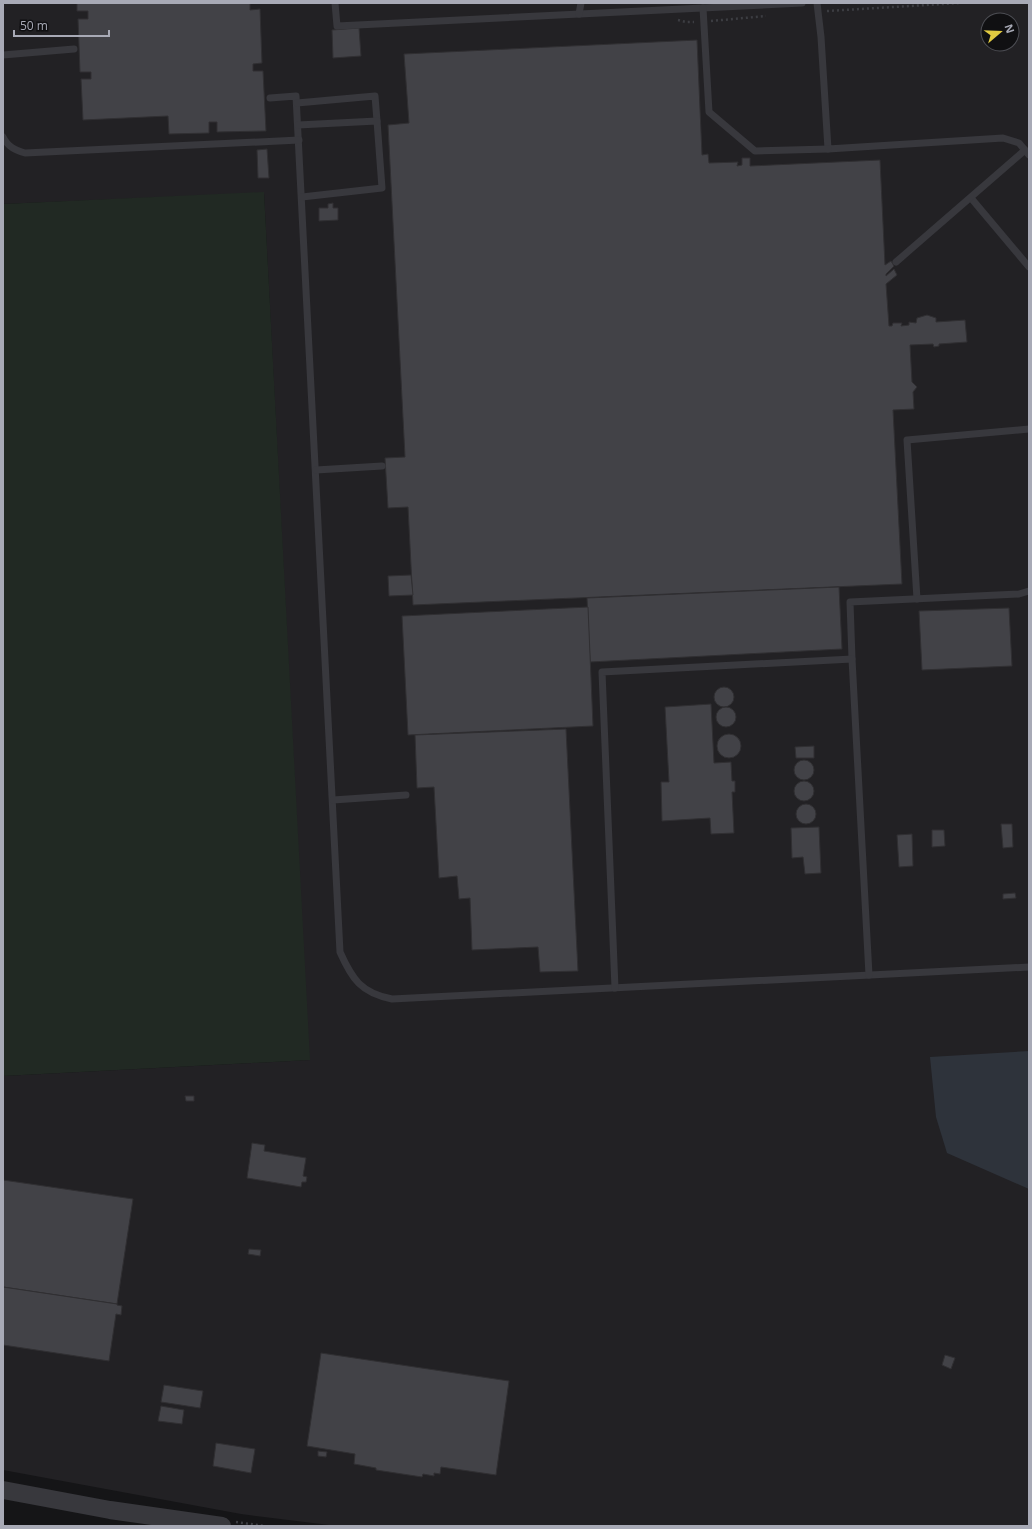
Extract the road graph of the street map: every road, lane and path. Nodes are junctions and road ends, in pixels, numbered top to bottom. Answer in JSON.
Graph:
{"nodes":[{"id":1,"x":335,"y":3,"type":"edge"},
{"id":2,"x":577,"y":3,"type":"edge"},
{"id":3,"x":581,"y":3,"type":"edge"},
{"id":4,"x":802,"y":3,"type":"edge"},
{"id":5,"x":817,"y":3,"type":"edge"},
{"id":6,"x":703,"y":8,"type":"junction"},
{"id":7,"x":579,"y":14,"type":"junction"},
{"id":8,"x":74,"y":49,"type":"dead end"},
{"id":9,"x":3,"y":55,"type":"edge"},
{"id":10,"x":270,"y":98,"type":"dead end"},
{"id":11,"x":297,"y":103,"type":"junction"},
{"id":12,"x":377,"y":120,"type":"junction"},
{"id":13,"x":298,"y":126,"type":"junction"},
{"id":14,"x":3,"y":137,"type":"edge"},
{"id":15,"x":299,"y":140,"type":"junction"},
{"id":16,"x":828,"y":149,"type":"junction"},
{"id":17,"x":1027,"y":152,"type":"edge"},
{"id":18,"x":302,"y":197,"type":"junction"},
{"id":19,"x":971,"y":198,"type":"junction"},
{"id":20,"x":896,"y":262,"type":"dead end"},
{"id":21,"x":1029,"y":267,"type":"edge"},
{"id":22,"x":1029,"y":429,"type":"edge"},
{"id":23,"x":382,"y":466,"type":"dead end"},
{"id":24,"x":316,"y":470,"type":"junction"},
{"id":25,"x":1029,"y":591,"type":"edge"},
{"id":26,"x":917,"y":599,"type":"junction"},
{"id":27,"x":852,"y":659,"type":"junction"},
{"id":28,"x":406,"y":795,"type":"dead end"},
{"id":29,"x":333,"y":800,"type":"junction"},
{"id":30,"x":1029,"y":967,"type":"edge"},
{"id":31,"x":869,"y":975,"type":"junction"},
{"id":32,"x":615,"y":988,"type":"junction"},
{"id":33,"x":3,"y":1490,"type":"edge"},
{"id":34,"x":222,"y":1526,"type":"edge"}],
"edges":[{"from":1,"to":7,"type":"lane"},
{"from":2,"to":7,"type":"lane"},
{"from":3,"to":7,"type":"lane"},
{"from":4,"to":6,"type":"lane"},
{"from":5,"to":16,"type":"lane"},
{"from":6,"to":7,"type":"lane"},
{"from":6,"to":16,"type":"lane"},
{"from":8,"to":9,"type":"lane"},
{"from":10,"to":11,"type":"lane"},
{"from":11,"to":12,"type":"lane"},
{"from":11,"to":13,"type":"lane"},
{"from":12,"to":13,"type":"lane"},
{"from":12,"to":18,"type":"lane"},
{"from":13,"to":15,"type":"lane"},
{"from":14,"to":15,"type":"lane"},
{"from":15,"to":18,"type":"lane"},
{"from":16,"to":17,"type":"lane"},
{"from":17,"to":19,"type":"lane"},
{"from":18,"to":24,"type":"lane"},
{"from":19,"to":20,"type":"lane"},
{"from":19,"to":21,"type":"lane"},
{"from":22,"to":26,"type":"lane"},
{"from":23,"to":24,"type":"lane"},
{"from":24,"to":29,"type":"lane"},
{"from":25,"to":26,"type":"lane"},
{"from":26,"to":27,"type":"lane"},
{"from":27,"to":31,"type":"lane"},
{"from":27,"to":32,"type":"lane"},
{"from":28,"to":29,"type":"lane"},
{"from":29,"to":32,"type":"lane"},
{"from":30,"to":31,"type":"lane"},
{"from":31,"to":32,"type":"lane"},
{"from":33,"to":34,"type":"street"}]}
